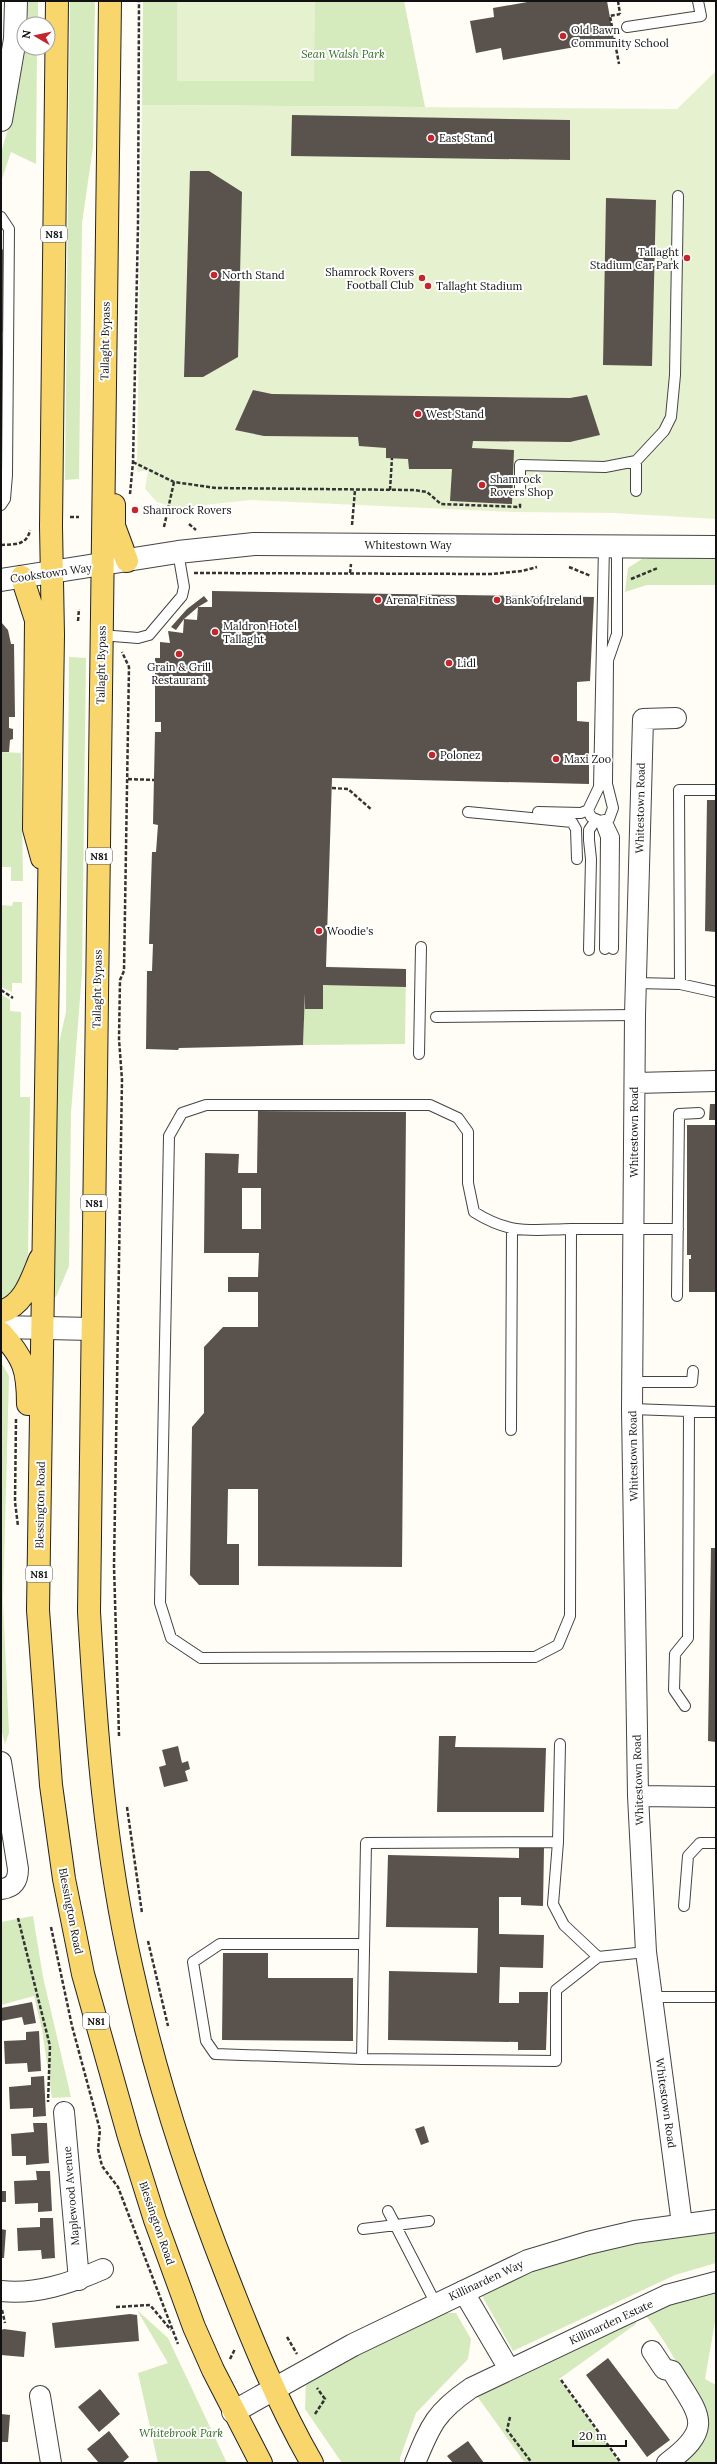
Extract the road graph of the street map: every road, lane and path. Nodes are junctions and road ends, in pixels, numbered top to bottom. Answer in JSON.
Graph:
{"nodes":[{"id":1,"x":16,"y":1,"type":"edge"},
{"id":2,"x":57,"y":1,"type":"edge"},
{"id":3,"x":110,"y":1,"type":"edge"},
{"id":4,"x":139,"y":1,"type":"edge"},
{"id":5,"x":698,"y":1,"type":"edge"},
{"id":6,"x":627,"y":27,"type":"dead end"},
{"id":7,"x":1,"y":120,"type":"edge"},
{"id":8,"x":678,"y":196,"type":"dead end"},
{"id":9,"x":1,"y":217,"type":"edge"},
{"id":10,"x":7,"y":225,"type":"junction"},
{"id":11,"x":1,"y":237,"type":"edge"},
{"id":12,"x":106,"y":280,"type":"junction"},
{"id":13,"x":392,"y":458,"type":"dead end"},
{"id":14,"x":636,"y":461,"type":"junction"},
{"id":15,"x":133,"y":462,"type":"junction"},
{"id":16,"x":174,"y":482,"type":"junction"},
{"id":17,"x":520,"y":489,"type":"joint"},
{"id":18,"x":355,"y":490,"type":"junction"},
{"id":19,"x":390,"y":490,"type":"junction"},
{"id":20,"x":636,"y":491,"type":"dead end"},
{"id":21,"x":129,"y":501,"type":"dead end"},
{"id":22,"x":1,"y":505,"type":"edge"},
{"id":23,"x":353,"y":518,"type":"dead end"},
{"id":24,"x":31,"y":525,"type":"dead end"},
{"id":25,"x":164,"y":527,"type":"dead end"},
{"id":26,"x":1,"y":545,"type":"edge"},
{"id":27,"x":611,"y":546,"type":"junction"},
{"id":28,"x":716,"y":547,"type":"edge"},
{"id":29,"x":178,"y":552,"type":"junction"},
{"id":30,"x":127,"y":561,"type":"junction"},
{"id":31,"x":102,"y":566,"type":"junction"},
{"id":32,"x":541,"y":567,"type":"dead end"},
{"id":33,"x":567,"y":567,"type":"dead end"},
{"id":34,"x":661,"y":568,"type":"dead end"},
{"id":35,"x":51,"y":573,"type":"junction"},
{"id":36,"x":192,"y":573,"type":"dead end"},
{"id":37,"x":593,"y":577,"type":"dead end"},
{"id":38,"x":11,"y":578,"type":"edge"},
{"id":39,"x":629,"y":580,"type":"dead end"},
{"id":40,"x":79,"y":609,"type":"dead end"},
{"id":41,"x":78,"y":621,"type":"dead end"},
{"id":42,"x":101,"y":634,"type":"junction"},
{"id":43,"x":129,"y":668,"type":"dead end"},
{"id":44,"x":676,"y":718,"type":"dead end"},
{"id":45,"x":128,"y":779,"type":"junction"},
{"id":46,"x":154,"y":780,"type":"dead end"},
{"id":47,"x":332,"y":788,"type":"dead end"},
{"id":48,"x":716,"y":790,"type":"edge"},
{"id":49,"x":372,"y":810,"type":"dead end"},
{"id":50,"x":588,"y":810,"type":"junction"},
{"id":51,"x":601,"y":821,"type":"junction"},
{"id":52,"x":577,"y":859,"type":"dead end"},
{"id":53,"x":48,"y":880,"type":"junction"},
{"id":54,"x":421,"y":947,"type":"dead end"},
{"id":55,"x":609,"y":949,"type":"dead end"},
{"id":56,"x":589,"y":950,"type":"dead end"},
{"id":57,"x":636,"y":983,"type":"junction"},
{"id":58,"x":680,"y":984,"type":"junction"},
{"id":59,"x":1,"y":990,"type":"edge"},
{"id":60,"x":716,"y":992,"type":"edge"},
{"id":61,"x":13,"y":998,"type":"dead end"},
{"id":62,"x":635,"y":1014,"type":"junction"},
{"id":63,"x":436,"y":1018,"type":"dead end"},
{"id":64,"x":419,"y":1054,"type":"dead end"},
{"id":65,"x":716,"y":1081,"type":"edge"},
{"id":66,"x":635,"y":1082,"type":"junction"},
{"id":67,"x":699,"y":1113,"type":"dead end"},
{"id":68,"x":634,"y":1228,"type":"junction"},
{"id":69,"x":571,"y":1229,"type":"junction"},
{"id":70,"x":678,"y":1229,"type":"junction"},
{"id":71,"x":512,"y":1230,"type":"junction"},
{"id":72,"x":45,"y":1245,"type":"junction"},
{"id":73,"x":677,"y":1296,"type":"dead end"},
{"id":74,"x":1,"y":1312,"type":"edge"},
{"id":75,"x":1,"y":1327,"type":"edge"},
{"id":76,"x":43,"y":1328,"type":"junction"},
{"id":77,"x":92,"y":1329,"type":"junction"},
{"id":78,"x":1,"y":1333,"type":"edge"},
{"id":79,"x":693,"y":1371,"type":"dead end"},
{"id":80,"x":633,"y":1382,"type":"junction"},
{"id":81,"x":632,"y":1409,"type":"junction"},
{"id":82,"x":689,"y":1411,"type":"junction"},
{"id":83,"x":716,"y":1412,"type":"edge"},
{"id":84,"x":511,"y":1430,"type":"dead end"},
{"id":85,"x":38,"y":1610,"type":"junction"},
{"id":86,"x":685,"y":1706,"type":"dead end"},
{"id":87,"x":119,"y":1737,"type":"dead end"},
{"id":88,"x":560,"y":1744,"type":"dead end"},
{"id":89,"x":1,"y":1762,"type":"edge"},
{"id":90,"x":638,"y":1796,"type":"junction"},
{"id":91,"x":716,"y":1797,"type":"edge"},
{"id":92,"x":126,"y":1803,"type":"dead end"},
{"id":93,"x":558,"y":1842,"type":"junction"},
{"id":94,"x":716,"y":1843,"type":"edge"},
{"id":95,"x":2,"y":1889,"type":"dead end"},
{"id":96,"x":684,"y":1906,"type":"dead end"},
{"id":97,"x":143,"y":1916,"type":"dead end"},
{"id":98,"x":18,"y":1918,"type":"dead end"},
{"id":99,"x":148,"y":1939,"type":"dead end"},
{"id":100,"x":364,"y":1944,"type":"junction"},
{"id":101,"x":646,"y":1952,"type":"junction"},
{"id":102,"x":598,"y":1957,"type":"junction"},
{"id":103,"x":652,"y":1997,"type":"junction"},
{"id":104,"x":716,"y":1997,"type":"edge"},
{"id":105,"x":169,"y":2032,"type":"dead end"},
{"id":106,"x":362,"y":2060,"type":"junction"},
{"id":107,"x":56,"y":2111,"type":"joint"},
{"id":108,"x":388,"y":2212,"type":"dead end"},
{"id":109,"x":429,"y":2221,"type":"dead end"},
{"id":110,"x":716,"y":2221,"type":"edge"},
{"id":111,"x":682,"y":2224,"type":"junction"},
{"id":112,"x":396,"y":2225,"type":"junction"},
{"id":113,"x":363,"y":2229,"type":"dead end"},
{"id":114,"x":103,"y":2269,"type":"dead end"},
{"id":115,"x":79,"y":2280,"type":"junction"},
{"id":116,"x":716,"y":2282,"type":"edge"},
{"id":117,"x":463,"y":2291,"type":"junction"},
{"id":118,"x":2,"y":2300,"type":"edge"},
{"id":119,"x":436,"y":2304,"type":"junction"},
{"id":120,"x":116,"y":2307,"type":"dead end"},
{"id":121,"x":5,"y":2323,"type":"dead end"},
{"id":122,"x":172,"y":2332,"type":"dead end"},
{"id":123,"x":237,"y":2343,"type":"dead end"},
{"id":124,"x":652,"y":2351,"type":"dead end"},
{"id":125,"x":228,"y":2364,"type":"dead end"},
{"id":126,"x":509,"y":2369,"type":"junction"},
{"id":127,"x":561,"y":2380,"type":"dead end"},
{"id":128,"x":315,"y":2386,"type":"dead end"},
{"id":129,"x":274,"y":2389,"type":"junction"},
{"id":130,"x":40,"y":2396,"type":"dead end"},
{"id":131,"x":234,"y":2412,"type":"junction"},
{"id":132,"x":315,"y":2414,"type":"dead end"},
{"id":133,"x":510,"y":2417,"type":"dead end"},
{"id":134,"x":51,"y":2463,"type":"edge"},
{"id":135,"x":261,"y":2463,"type":"edge"},
{"id":136,"x":312,"y":2463,"type":"edge"},
{"id":137,"x":415,"y":2463,"type":"edge"},
{"id":138,"x":532,"y":2463,"type":"edge"},
{"id":139,"x":621,"y":2463,"type":"edge"},
{"id":140,"x":667,"y":2463,"type":"edge"}],
"edges":[{"from":1,"to":7,"type":"street"},
{"from":2,"to":35,"type":"main road","number":"N81"},
{"from":3,"to":12,"type":"main road","name":"Tallaght Bypass","number":"N81"},
{"from":4,"to":15,"type":"path"},
{"from":5,"to":6,"type":"lane"},
{"from":8,"to":14,"type":"lane"},
{"from":9,"to":10,"type":"lane"},
{"from":10,"to":11,"type":"lane"},
{"from":10,"to":22,"type":"lane"},
{"from":12,"to":30,"type":"main road"},
{"from":12,"to":31,"type":"main road","name":"Tallaght Bypass","number":"N81"},
{"from":13,"to":19,"type":"path"},
{"from":14,"to":17,"type":"lane"},
{"from":14,"to":20,"type":"lane"},
{"from":15,"to":16,"type":"path"},
{"from":15,"to":21,"type":"path"},
{"from":16,"to":18,"type":"path"},
{"from":16,"to":25,"type":"path"},
{"from":17,"to":19,"type":"path"},
{"from":18,"to":19,"type":"path"},
{"from":18,"to":23,"type":"path"},
{"from":24,"to":26,"type":"path"},
{"from":27,"to":28,"type":"street","name":"Whitestown Way"},
{"from":27,"to":29,"type":"street","name":"Whitestown Way"},
{"from":27,"to":50,"type":"lane"},
{"from":27,"to":51,"type":"lane"},
{"from":29,"to":30,"type":"street","name":"Whitestown Way"},
{"from":29,"to":42,"type":"lane"},
{"from":30,"to":31,"type":"street","name":"Whitestown Way"},
{"from":31,"to":35,"type":"street","name":"Cookstown Way"},
{"from":31,"to":42,"type":"main road","name":"Tallaght Bypass","number":"N81"},
{"from":32,"to":36,"type":"path"},
{"from":33,"to":37,"type":"path"},
{"from":34,"to":39,"type":"path"},
{"from":35,"to":38,"type":"street","name":"Cookstown Way"},
{"from":35,"to":53,"type":"main road","number":"N81"},
{"from":38,"to":53,"type":"main road"},
{"from":40,"to":41,"type":"path"},
{"from":42,"to":77,"type":"main road","name":"Tallaght Bypass","number":"N81"},
{"from":43,"to":45,"type":"path"},
{"from":44,"to":57,"type":"street","name":"Whitestown Road"},
{"from":45,"to":46,"type":"path"},
{"from":45,"to":87,"type":"path"},
{"from":47,"to":49,"type":"path"},
{"from":48,"to":58,"type":"lane"},
{"from":50,"to":51,"type":"lane"},
{"from":50,"to":52,"type":"lane"},
{"from":51,"to":55,"type":"lane"},
{"from":51,"to":56,"type":"lane"},
{"from":53,"to":72,"type":"main road","number":"N81"},
{"from":54,"to":64,"type":"lane"},
{"from":57,"to":58,"type":"lane"},
{"from":57,"to":62,"type":"street","name":"Whitestown Road"},
{"from":58,"to":60,"type":"lane"},
{"from":59,"to":61,"type":"path"},
{"from":62,"to":63,"type":"lane"},
{"from":62,"to":66,"type":"street","name":"Whitestown Road"},
{"from":65,"to":66,"type":"street"},
{"from":66,"to":68,"type":"street","name":"Whitestown Road"},
{"from":67,"to":70,"type":"lane"},
{"from":68,"to":69,"type":"lane"},
{"from":68,"to":70,"type":"lane"},
{"from":68,"to":80,"type":"street","name":"Whitestown Road"},
{"from":69,"to":71,"type":"lane"},
{"from":69,"to":71,"type":"lane"},
{"from":70,"to":73,"type":"lane"},
{"from":71,"to":84,"type":"lane"},
{"from":72,"to":74,"type":"main road"},
{"from":72,"to":76,"type":"main road","number":"N81"},
{"from":75,"to":76,"type":"street"},
{"from":76,"to":77,"type":"street"},
{"from":76,"to":85,"type":"main road","name":"Blessington Road","number":"N81"},
{"from":77,"to":129,"type":"main road","number":"N81"},
{"from":78,"to":85,"type":"main road"},
{"from":79,"to":80,"type":"lane"},
{"from":80,"to":81,"type":"street","name":"Whitestown Road"},
{"from":81,"to":82,"type":"lane"},
{"from":81,"to":90,"type":"street","name":"Whitestown Road"},
{"from":82,"to":83,"type":"lane"},
{"from":82,"to":86,"type":"lane"},
{"from":85,"to":131,"type":"main road","name":"Blessington Road","number":"N81"},
{"from":88,"to":93,"type":"lane"},
{"from":89,"to":95,"type":"street"},
{"from":90,"to":91,"type":"street"},
{"from":90,"to":101,"type":"street","name":"Whitestown Road"},
{"from":92,"to":97,"type":"path"},
{"from":93,"to":100,"type":"lane"},
{"from":93,"to":102,"type":"lane"},
{"from":94,"to":96,"type":"lane"},
{"from":98,"to":107,"type":"path"},
{"from":99,"to":105,"type":"path"},
{"from":100,"to":106,"type":"lane"},
{"from":100,"to":106,"type":"lane"},
{"from":101,"to":102,"type":"lane"},
{"from":101,"to":103,"type":"street","name":"Whitestown Road"},
{"from":102,"to":106,"type":"lane"},
{"from":103,"to":104,"type":"lane"},
{"from":103,"to":111,"type":"street","name":"Whitestown Road"},
{"from":107,"to":115,"type":"street","name":"Maplewood Avenue"},
{"from":108,"to":112,"type":"lane"},
{"from":109,"to":112,"type":"lane"},
{"from":110,"to":111,"type":"street","name":"Killinarden Way"},
{"from":111,"to":117,"type":"street","name":"Killinarden Way"},
{"from":112,"to":113,"type":"lane"},
{"from":112,"to":119,"type":"lane"},
{"from":114,"to":115,"type":"street"},
{"from":115,"to":118,"type":"street"},
{"from":116,"to":126,"type":"street","name":"Killinarden Estate"},
{"from":117,"to":119,"type":"street","name":"Killinarden Way"},
{"from":117,"to":126,"type":"street"},
{"from":118,"to":121,"type":"path"},
{"from":119,"to":129,"type":"street","name":"Killinarden Way"},
{"from":120,"to":122,"type":"path"},
{"from":123,"to":125,"type":"path"},
{"from":124,"to":140,"type":"street"},
{"from":126,"to":137,"type":"street","name":"Killinarden Estate"},
{"from":127,"to":139,"type":"path"},
{"from":128,"to":132,"type":"path"},
{"from":129,"to":131,"type":"street","name":"Killinarden Way"},
{"from":129,"to":136,"type":"main road","number":"N81"},
{"from":130,"to":134,"type":"street"},
{"from":131,"to":135,"type":"main road","name":"Blessington Road","number":"N81"},
{"from":133,"to":138,"type":"path"}]}
